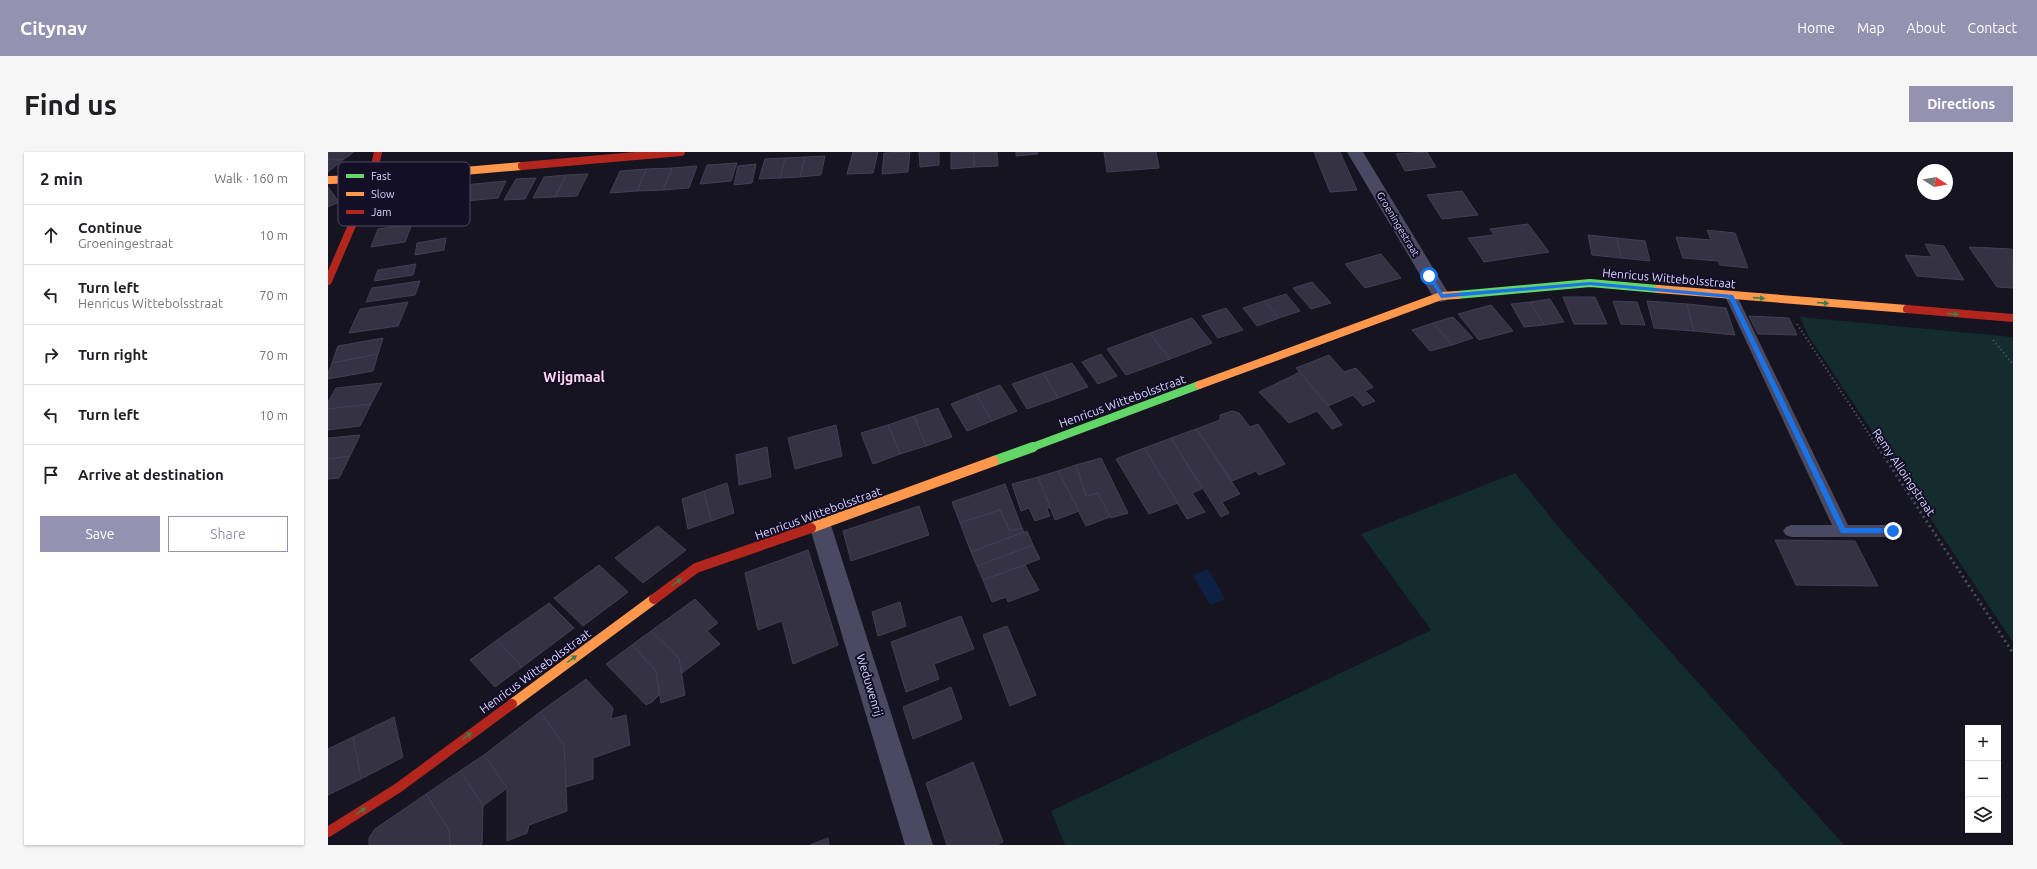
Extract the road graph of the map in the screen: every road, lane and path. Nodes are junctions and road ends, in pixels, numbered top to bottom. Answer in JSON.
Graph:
{"nodes":[{"id":1,"x":378,"y":152,"type":"edge"},
{"id":2,"x":681,"y":152,"type":"edge"},
{"id":3,"x":1355,"y":152,"type":"edge"},
{"id":4,"x":644,"y":153,"type":"edge"},
{"id":5,"x":376,"y":162,"type":"edge"},
{"id":6,"x":470,"y":170,"type":"edge"},
{"id":7,"x":328,"y":180,"type":"edge"},
{"id":8,"x":338,"y":180,"type":"edge"},
{"id":9,"x":352,"y":226,"type":"edge"},
{"id":10,"x":328,"y":281,"type":"edge"},
{"id":11,"x":1441,"y":296,"type":"junction"},
{"id":12,"x":1731,"y":296,"type":"junction"},
{"id":13,"x":1784,"y":300,"type":"junction"},
{"id":14,"x":2013,"y":318,"type":"edge"},
{"id":15,"x":820,"y":526,"type":"junction"},
{"id":16,"x":1791,"y":531,"type":"dead end"},
{"id":17,"x":1843,"y":531,"type":"junction"},
{"id":18,"x":1893,"y":531,"type":"dead end"},
{"id":19,"x":2013,"y":652,"type":"edge"},
{"id":20,"x":328,"y":832,"type":"edge"},
{"id":21,"x":919,"y":845,"type":"edge"}],
"edges":[{"from":1,"to":5,"type":"street"},
{"from":2,"to":4,"type":"street"},
{"from":3,"to":11,"type":"street","name":"Groeningestraat"},
{"from":4,"to":6,"type":"street"},
{"from":7,"to":8,"type":"street"},
{"from":9,"to":10,"type":"street"},
{"from":11,"to":12,"type":"street","name":"Henricus Wittebolsstraat"},
{"from":11,"to":15,"type":"street","name":"Henricus Wittebolsstraat"},
{"from":12,"to":13,"type":"street","name":"Henricus Wittebolsstraat","one_way":true},
{"from":12,"to":17,"type":"lane"},
{"from":13,"to":14,"type":"street","name":"Henricus Wittebolsstraat","one_way":true},
{"from":13,"to":19,"type":"path","name":"Remy Alloingstraat"},
{"from":20,"to":15,"type":"street","name":"Henricus Wittebolsstraat","one_way":true},
{"from":15,"to":21,"type":"street","name":"Weduwenrij"},
{"from":16,"to":17,"type":"lane"},
{"from":17,"to":18,"type":"lane"}]}
